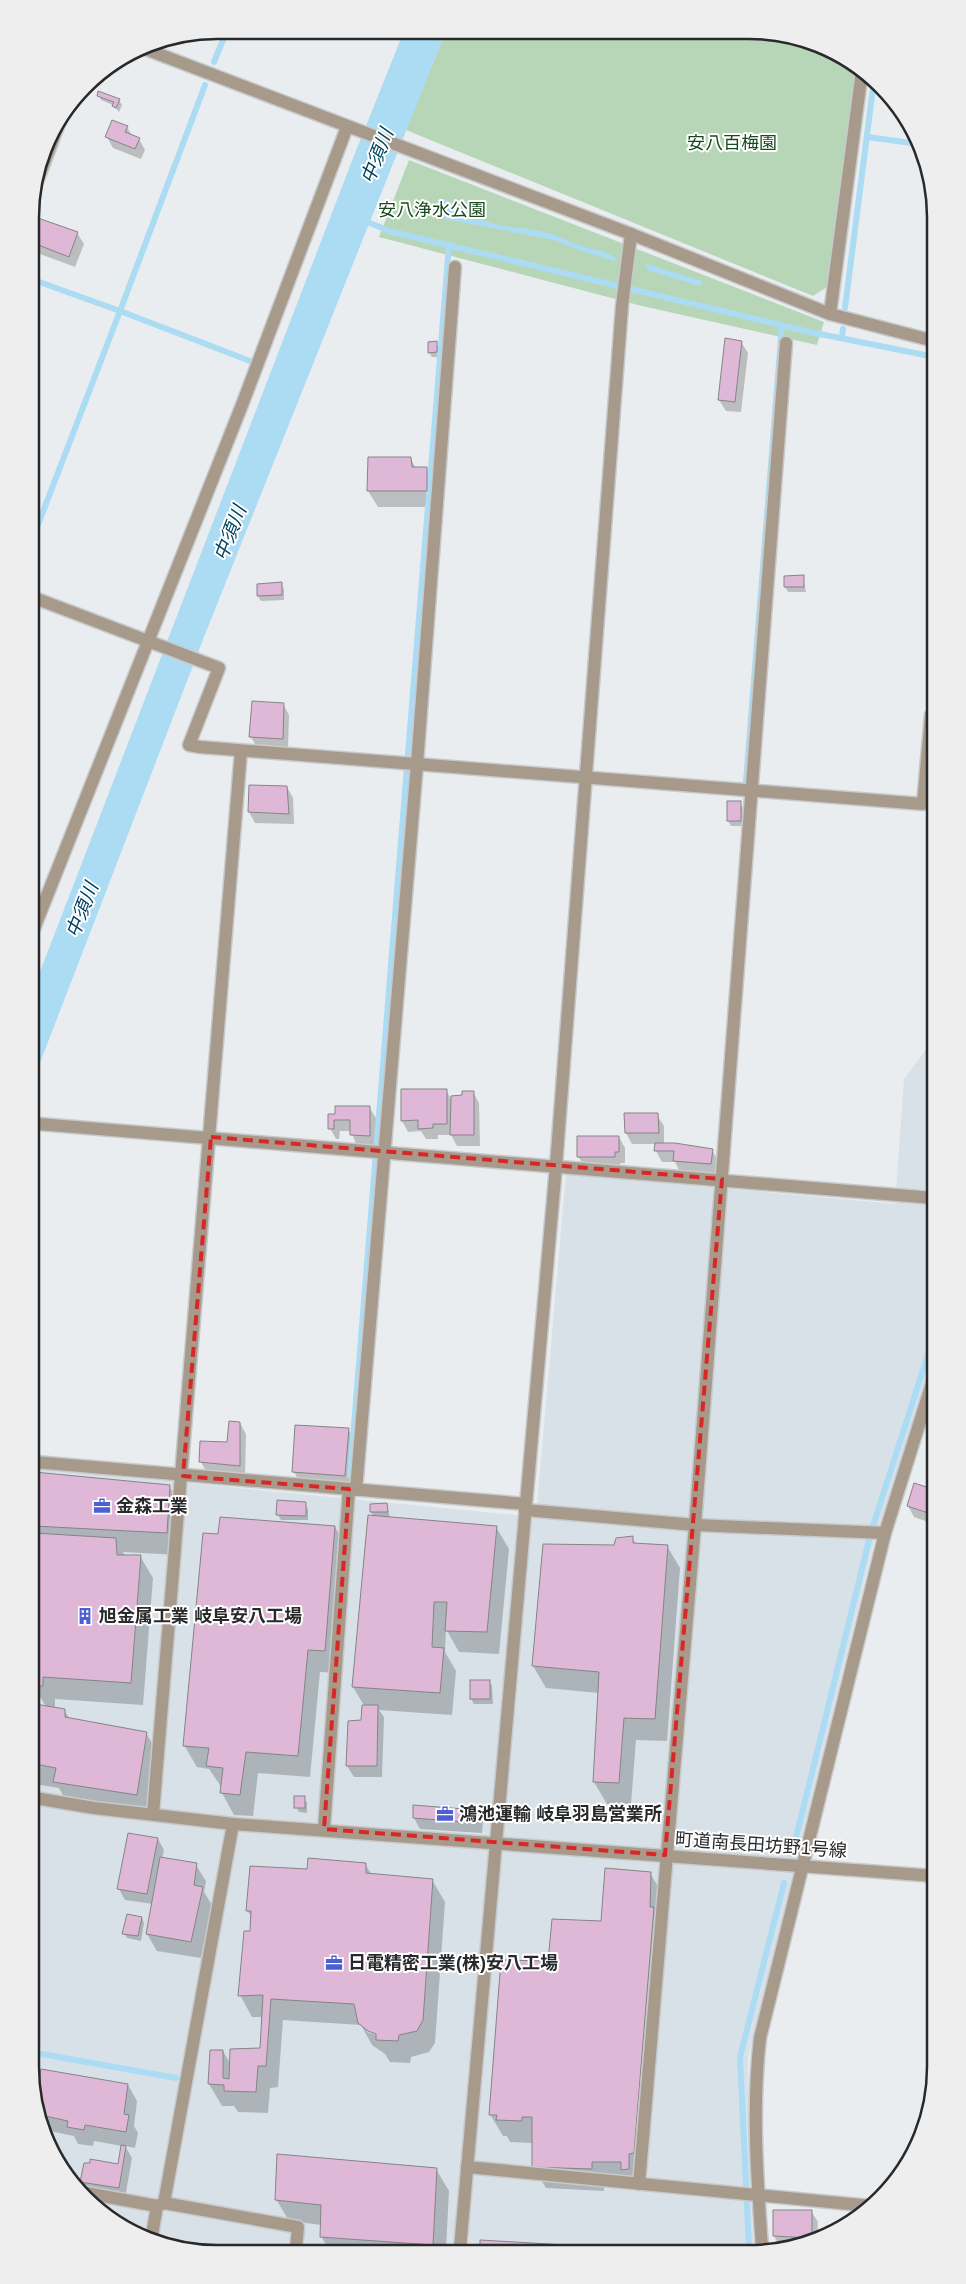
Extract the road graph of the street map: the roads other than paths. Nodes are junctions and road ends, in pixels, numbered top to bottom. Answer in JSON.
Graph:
{"nodes":[{"id":1,"x":149,"y":52,"type":"edge"},
{"id":2,"x":861,"y":78,"type":"edge"},
{"id":3,"x":349,"y":128,"type":"junction"},
{"id":4,"x":631,"y":234,"type":"junction"},
{"id":5,"x":455,"y":267,"type":"dead end"},
{"id":6,"x":830,"y":314,"type":"junction"},
{"id":7,"x":927,"y":339,"type":"edge"},
{"id":8,"x":786,"y":344,"type":"dead end"},
{"id":9,"x":39,"y":600,"type":"edge"},
{"id":10,"x":154,"y":643,"type":"junction"},
{"id":11,"x":241,"y":751,"type":"junction"},
{"id":12,"x":927,"y":760,"type":"edge"},
{"id":13,"x":417,"y":764,"type":"junction"},
{"id":14,"x":586,"y":777,"type":"junction"},
{"id":15,"x":751,"y":790,"type":"junction"},
{"id":16,"x":39,"y":917,"type":"edge"},
{"id":17,"x":39,"y":1124,"type":"dead end"},
{"id":18,"x":211,"y":1137,"type":"junction"},
{"id":19,"x":384,"y":1151,"type":"junction"},
{"id":20,"x":556,"y":1166,"type":"junction"},
{"id":21,"x":722,"y":1179,"type":"junction"},
{"id":22,"x":927,"y":1197,"type":"edge"},
{"id":23,"x":927,"y":1402,"type":"edge"},
{"id":24,"x":39,"y":1462,"type":"edge"},
{"id":25,"x":182,"y":1476,"type":"junction"},
{"id":26,"x":352,"y":1490,"type":"junction"},
{"id":27,"x":526,"y":1507,"type":"junction"},
{"id":28,"x":695,"y":1525,"type":"junction"},
{"id":29,"x":885,"y":1533,"type":"junction"},
{"id":30,"x":39,"y":1799,"type":"edge"},
{"id":31,"x":153,"y":1814,"type":"junction"},
{"id":32,"x":233,"y":1824,"type":"junction"},
{"id":33,"x":324,"y":1829,"type":"junction"},
{"id":34,"x":495,"y":1843,"type":"junction"},
{"id":35,"x":666,"y":1855,"type":"junction"},
{"id":36,"x":802,"y":1865,"type":"junction"},
{"id":37,"x":927,"y":1875,"type":"edge"},
{"id":38,"x":466,"y":2167,"type":"junction"},
{"id":39,"x":639,"y":2184,"type":"junction"},
{"id":40,"x":92,"y":2194,"type":"edge"},
{"id":41,"x":758,"y":2196,"type":"junction"},
{"id":42,"x":161,"y":2205,"type":"junction"},
{"id":43,"x":862,"y":2205,"type":"edge"},
{"id":44,"x":153,"y":2234,"type":"edge"},
{"id":45,"x":296,"y":2245,"type":"edge"},
{"id":46,"x":460,"y":2245,"type":"edge"},
{"id":47,"x":762,"y":2245,"type":"edge"}],
"edges":[{"from":1,"to":3,"type":"street"},
{"from":2,"to":6,"type":"street"},
{"from":3,"to":4,"type":"street"},
{"from":3,"to":10,"type":"street"},
{"from":4,"to":6,"type":"street"},
{"from":4,"to":14,"type":"street"},
{"from":5,"to":13,"type":"street"},
{"from":6,"to":7,"type":"street"},
{"from":8,"to":15,"type":"street"},
{"from":9,"to":10,"type":"street"},
{"from":10,"to":11,"type":"street"},
{"from":10,"to":16,"type":"street"},
{"from":11,"to":13,"type":"street"},
{"from":11,"to":18,"type":"street"},
{"from":12,"to":15,"type":"street"},
{"from":13,"to":14,"type":"street"},
{"from":13,"to":19,"type":"street"},
{"from":14,"to":15,"type":"street"},
{"from":14,"to":20,"type":"street"},
{"from":15,"to":21,"type":"street"},
{"from":17,"to":18,"type":"street"},
{"from":18,"to":19,"type":"street"},
{"from":18,"to":25,"type":"street"},
{"from":19,"to":20,"type":"street"},
{"from":19,"to":26,"type":"street"},
{"from":20,"to":21,"type":"street"},
{"from":20,"to":27,"type":"street"},
{"from":21,"to":22,"type":"street"},
{"from":21,"to":28,"type":"street"},
{"from":23,"to":29,"type":"street"},
{"from":24,"to":25,"type":"street"},
{"from":25,"to":26,"type":"street"},
{"from":25,"to":31,"type":"street"},
{"from":26,"to":27,"type":"street"},
{"from":26,"to":33,"type":"street"},
{"from":27,"to":28,"type":"street"},
{"from":27,"to":34,"type":"street"},
{"from":28,"to":29,"type":"street"},
{"from":28,"to":35,"type":"street"},
{"from":29,"to":36,"type":"street"},
{"from":30,"to":31,"type":"street","name":"町道南長田坊野1号線"},
{"from":31,"to":32,"type":"street","name":"町道南長田坊野1号線"},
{"from":32,"to":33,"type":"street","name":"町道南長田坊野1号線"},
{"from":32,"to":42,"type":"street"},
{"from":33,"to":34,"type":"street","name":"町道南長田坊野1号線"},
{"from":34,"to":35,"type":"street","name":"町道南長田坊野1号線"},
{"from":34,"to":38,"type":"street"},
{"from":35,"to":36,"type":"street","name":"町道南長田坊野1号線"},
{"from":35,"to":39,"type":"street"},
{"from":36,"to":37,"type":"street","name":"町道南長田坊野1号線"},
{"from":36,"to":41,"type":"street"},
{"from":38,"to":39,"type":"street"},
{"from":38,"to":46,"type":"street"},
{"from":39,"to":41,"type":"street"},
{"from":40,"to":42,"type":"street"},
{"from":41,"to":43,"type":"street"},
{"from":41,"to":47,"type":"street"},
{"from":42,"to":44,"type":"street"},
{"from":42,"to":45,"type":"street"}]}
